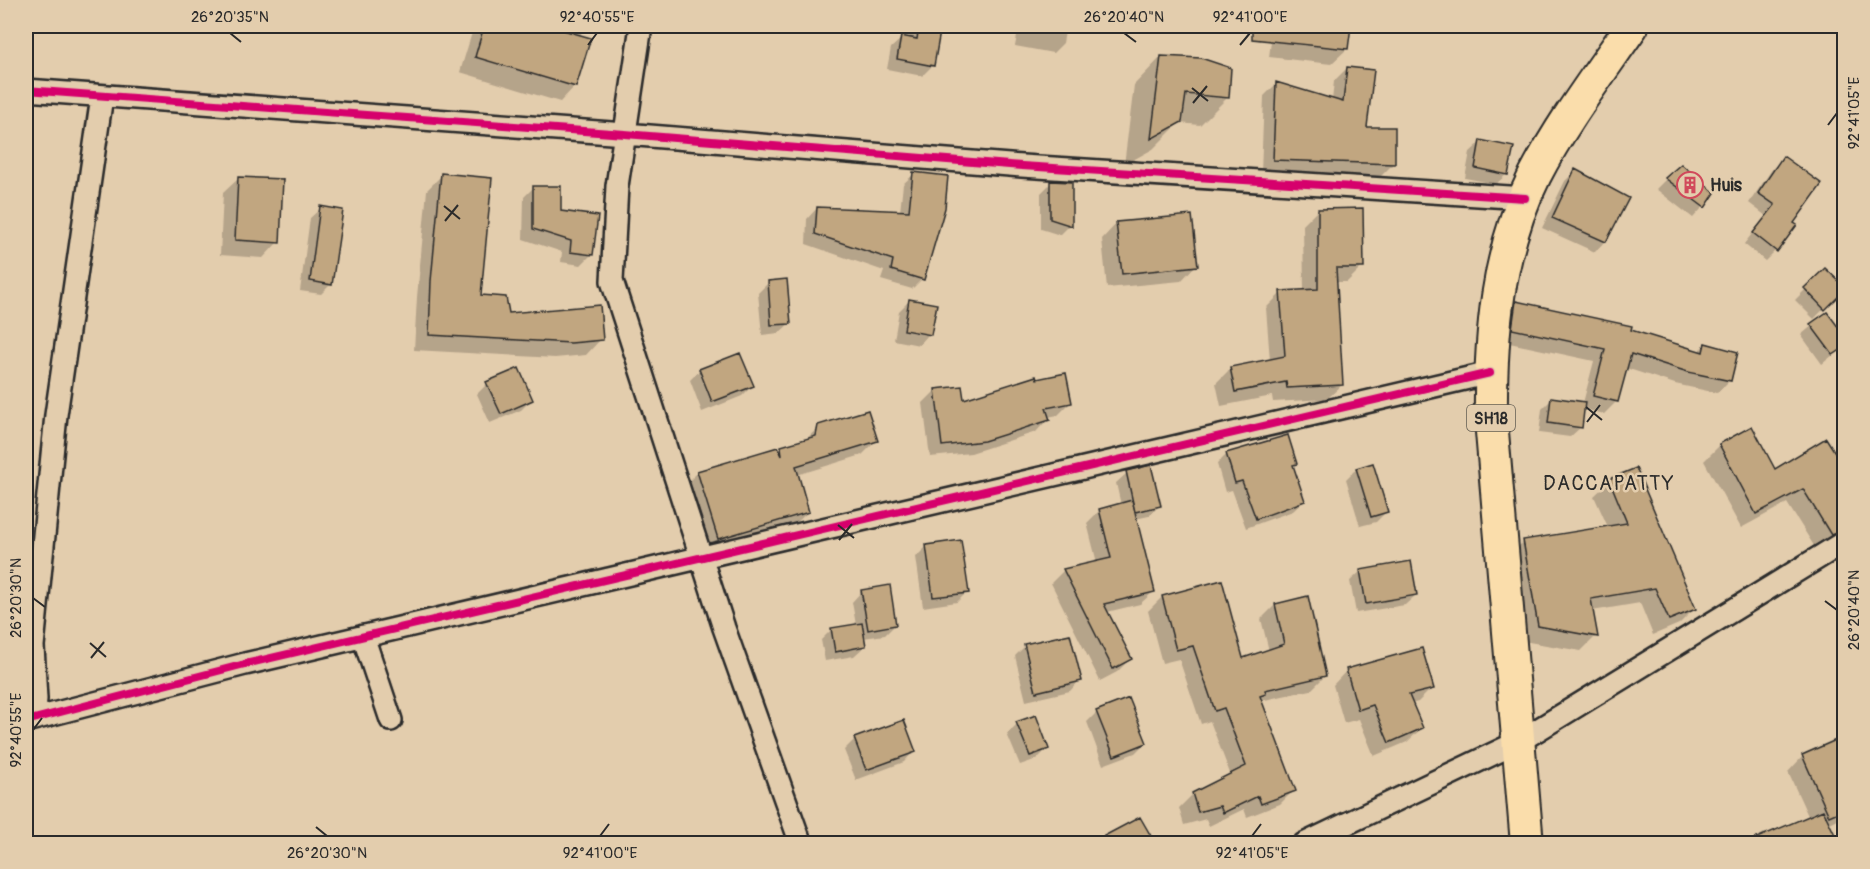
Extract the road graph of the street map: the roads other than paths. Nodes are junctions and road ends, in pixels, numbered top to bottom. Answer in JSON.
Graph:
{"nodes":[{"id":1,"x":641,"y":26,"type":"edge"},
{"id":2,"x":1632,"y":26,"type":"edge"},
{"id":3,"x":26,"y":90,"type":"edge"},
{"id":4,"x":102,"y":96,"type":"junction"},
{"id":5,"x":625,"y":134,"type":"junction"},
{"id":6,"x":1525,"y":198,"type":"junction"},
{"id":7,"x":1490,"y":373,"type":"junction"},
{"id":8,"x":1845,"y":542,"type":"edge"},
{"id":9,"x":701,"y":557,"type":"junction"},
{"id":10,"x":363,"y":636,"type":"junction"},
{"id":11,"x":30,"y":720,"type":"edge"},
{"id":12,"x":392,"y":720,"type":"dead end"},
{"id":13,"x":1518,"y":742,"type":"junction"},
{"id":14,"x":801,"y":843,"type":"edge"},
{"id":15,"x":1304,"y":843,"type":"edge"},
{"id":16,"x":1527,"y":843,"type":"edge"}],
"edges":[{"from":1,"to":5,"type":"street"},
{"from":2,"to":6,"type":"main road","number":"SH18"},
{"from":3,"to":4,"type":"street"},
{"from":4,"to":5,"type":"street"},
{"from":4,"to":11,"type":"street"},
{"from":5,"to":6,"type":"street"},
{"from":5,"to":9,"type":"street"},
{"from":6,"to":7,"type":"main road","number":"SH18"},
{"from":7,"to":9,"type":"street"},
{"from":7,"to":13,"type":"main road","number":"SH18"},
{"from":8,"to":13,"type":"street"},
{"from":9,"to":10,"type":"street"},
{"from":9,"to":14,"type":"street"},
{"from":10,"to":11,"type":"street"},
{"from":10,"to":12,"type":"street"},
{"from":13,"to":15,"type":"street"},
{"from":13,"to":16,"type":"main road","number":"SH18"}]}
